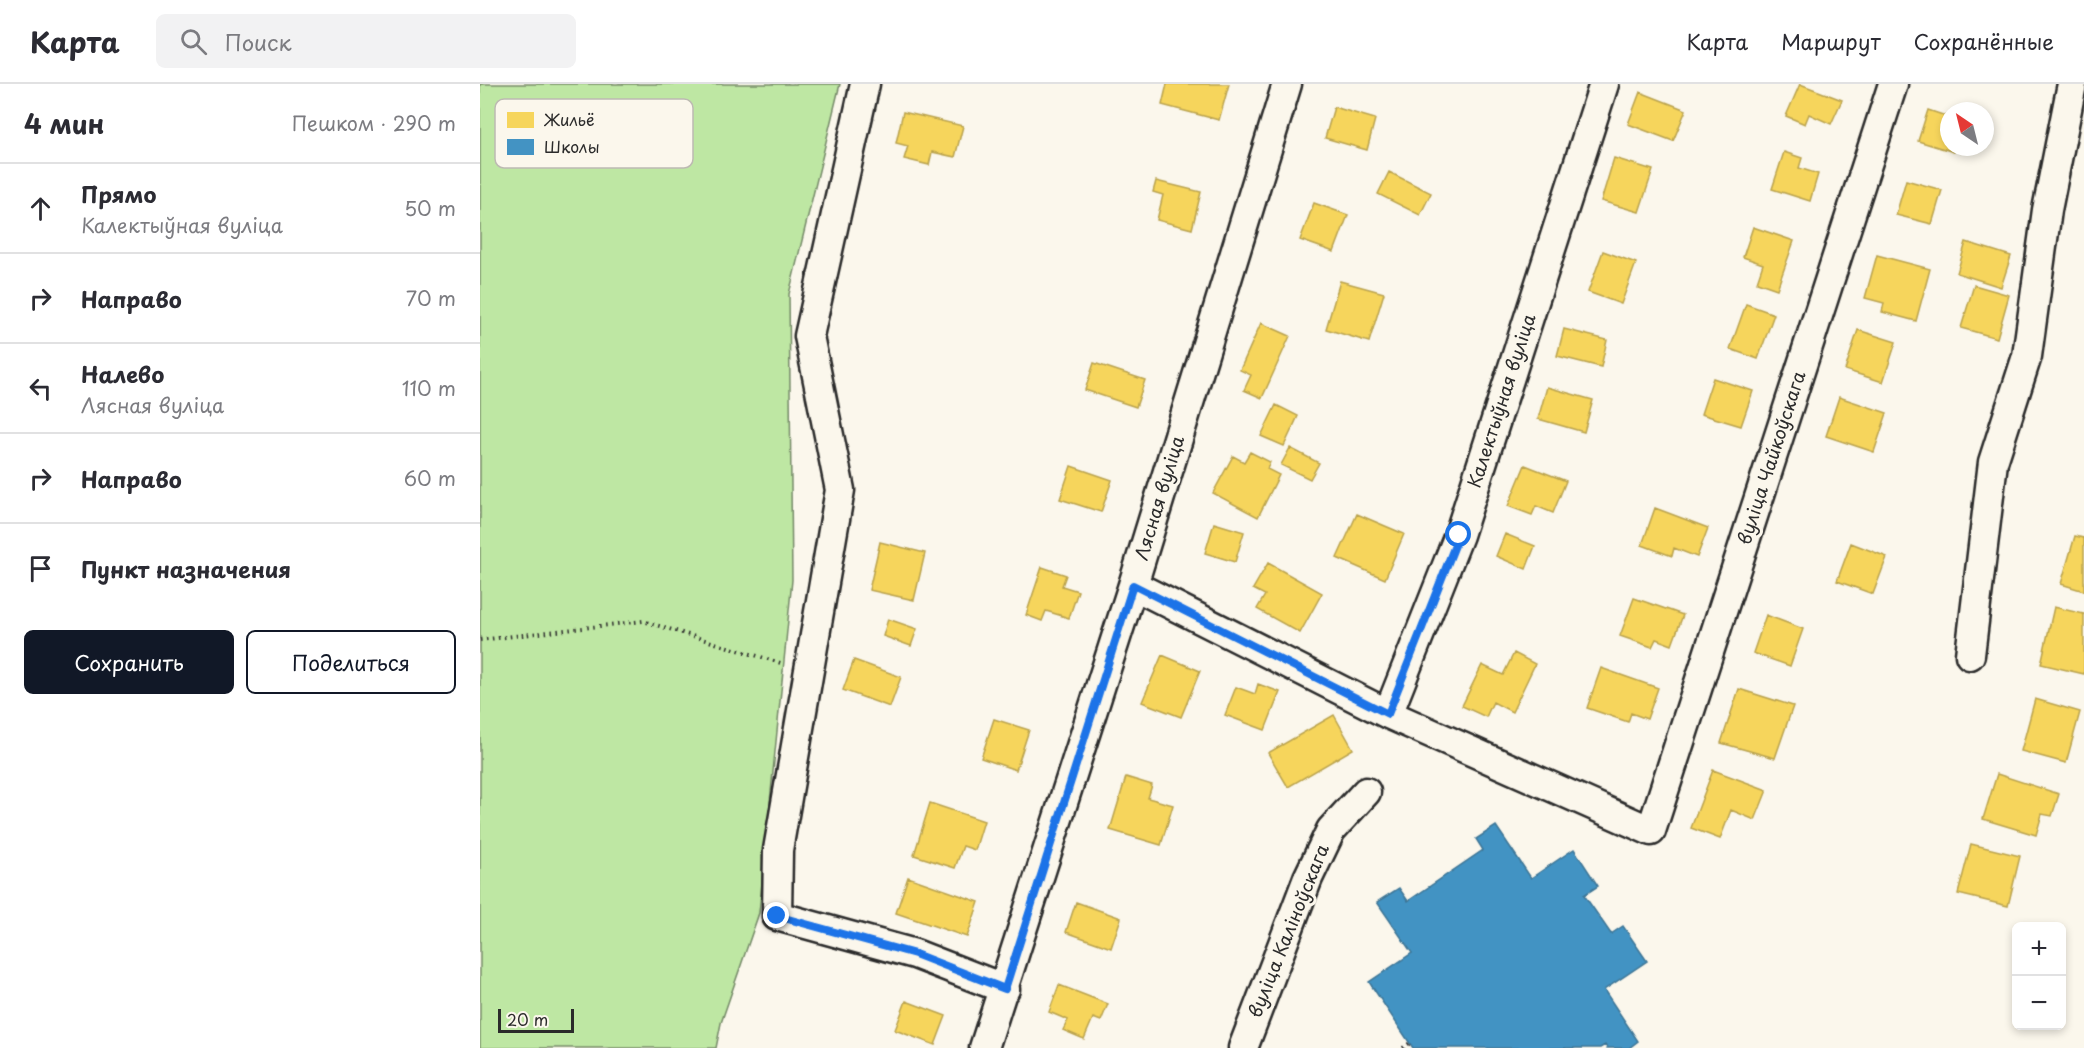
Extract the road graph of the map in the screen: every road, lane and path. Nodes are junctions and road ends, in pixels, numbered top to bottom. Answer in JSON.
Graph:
{"nodes":[{"id":1,"x":865,"y":84,"type":"edge"},
{"id":2,"x":1287,"y":84,"type":"edge"},
{"id":3,"x":1604,"y":84,"type":"edge"},
{"id":4,"x":1893,"y":84,"type":"edge"},
{"id":5,"x":2072,"y":84,"type":"edge"},
{"id":6,"x":1133,"y":585,"type":"junction"},
{"id":7,"x":480,"y":640,"type":"edge"},
{"id":8,"x":1970,"y":655,"type":"dead end"},
{"id":9,"x":809,"y":672,"type":"junction"},
{"id":10,"x":1388,"y":714,"type":"junction"},
{"id":11,"x":1366,"y":792,"type":"dead end"},
{"id":12,"x":1005,"y":989,"type":"junction"},
{"id":13,"x":1410,"y":1043,"type":"dead end"},
{"id":14,"x":984,"y":1048,"type":"edge"},
{"id":15,"x":1243,"y":1048,"type":"edge"},
{"id":16,"x":1403,"y":1048,"type":"edge"}],
"edges":[{"from":1,"to":9,"type":"street"},
{"from":2,"to":6,"type":"street","name":"Лясная вуліца"},
{"from":3,"to":10,"type":"street","name":"Калектыўная вуліца"},
{"from":4,"to":10,"type":"street","name":"вуліца Чайкоўскага"},
{"from":5,"to":8,"type":"street"},
{"from":6,"to":10,"type":"street"},
{"from":6,"to":12,"type":"street","name":"Лясная вуліца"},
{"from":7,"to":9,"type":"path"},
{"from":9,"to":12,"type":"street"},
{"from":11,"to":15,"type":"street","name":"вуліца Каліноўскага"},
{"from":12,"to":14,"type":"street","name":"Лясная вуліца"},
{"from":13,"to":16,"type":"path"}]}
